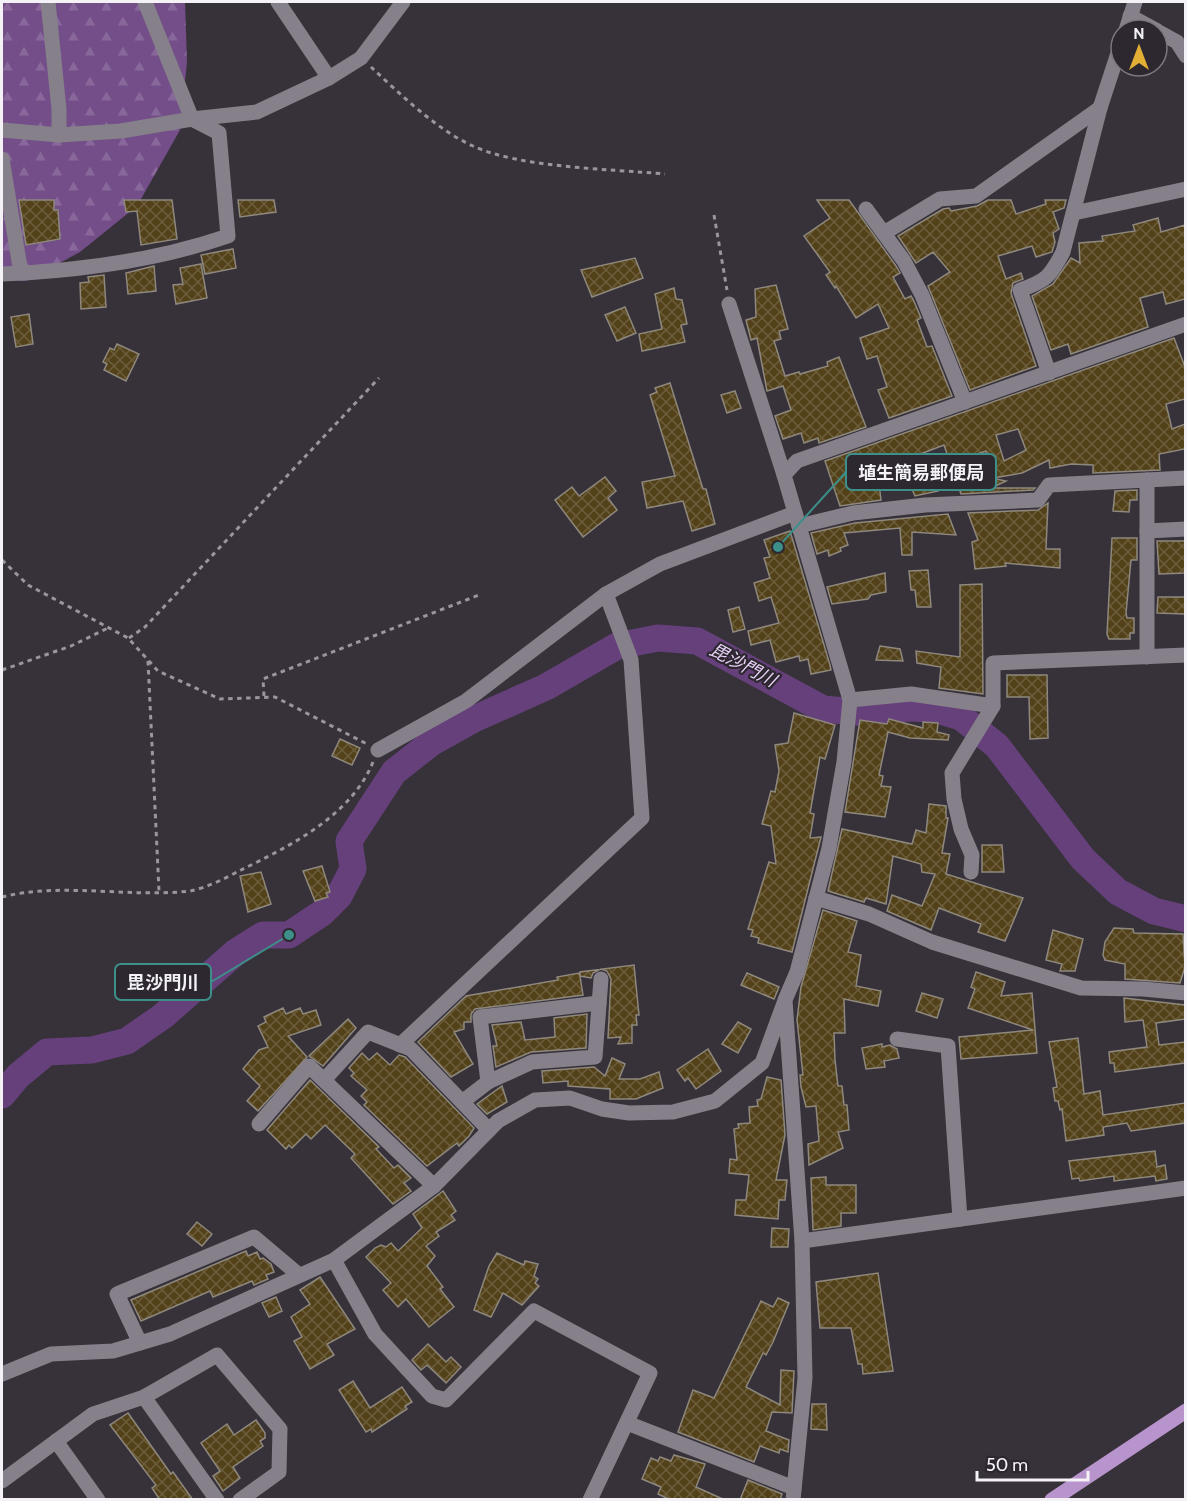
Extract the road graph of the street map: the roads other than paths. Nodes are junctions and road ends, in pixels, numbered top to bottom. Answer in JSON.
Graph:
{"nodes":[{"id":1,"x":48,"y":2,"type":"edge"},
{"id":2,"x":145,"y":2,"type":"edge"},
{"id":3,"x":278,"y":2,"type":"edge"},
{"id":4,"x":402,"y":2,"type":"edge"},
{"id":5,"x":1169,"y":37,"type":"edge"},
{"id":6,"x":1185,"y":56,"type":"edge"},
{"id":7,"x":329,"y":78,"type":"junction"},
{"id":8,"x":1110,"y":78,"type":"edge"},
{"id":9,"x":1100,"y":108,"type":"junction"},
{"id":10,"x":192,"y":119,"type":"junction"},
{"id":11,"x":2,"y":130,"type":"edge"},
{"id":12,"x":59,"y":135,"type":"junction"},
{"id":13,"x":2,"y":159,"type":"edge"},
{"id":14,"x":1185,"y":189,"type":"edge"},
{"id":15,"x":866,"y":209,"type":"dead end"},
{"id":16,"x":1074,"y":213,"type":"junction"},
{"id":17,"x":884,"y":233,"type":"junction"},
{"id":18,"x":21,"y":273,"type":"junction"},
{"id":19,"x":2,"y":274,"type":"edge"},
{"id":20,"x":729,"y":304,"type":"road end"},
{"id":21,"x":1185,"y":324,"type":"edge"},
{"id":22,"x":1048,"y":373,"type":"junction"},
{"id":23,"x":965,"y":402,"type":"junction"},
{"id":24,"x":784,"y":475,"type":"junction"},
{"id":25,"x":1185,"y":478,"type":"edge"},
{"id":26,"x":1147,"y":480,"type":"junction"},
{"id":27,"x":797,"y":520,"type":"junction"},
{"id":28,"x":1185,"y":529,"type":"edge"},
{"id":29,"x":1147,"y":531,"type":"junction"},
{"id":30,"x":606,"y":594,"type":"junction"},
{"id":31,"x":1185,"y":655,"type":"edge"},
{"id":32,"x":1147,"y":657,"type":"junction"},
{"id":33,"x":850,"y":700,"type":"junction"},
{"id":34,"x":993,"y":706,"type":"junction"},
{"id":35,"x":378,"y":750,"type":"road end"},
{"id":36,"x":971,"y":872,"type":"dead end"},
{"id":37,"x":816,"y":898,"type":"junction"},
{"id":38,"x":602,"y":980,"type":"dead end"},
{"id":39,"x":1185,"y":993,"type":"edge"},
{"id":40,"x":785,"y":1000,"type":"junction"},
{"id":41,"x":599,"y":1003,"type":"junction"},
{"id":42,"x":897,"y":1039,"type":"dead end"},
{"id":43,"x":400,"y":1045,"type":"junction"},
{"id":44,"x":324,"y":1080,"type":"junction"},
{"id":45,"x":488,"y":1082,"type":"junction"},
{"id":46,"x":462,"y":1102,"type":"junction"},
{"id":47,"x":259,"y":1124,"type":"dead end"},
{"id":48,"x":489,"y":1130,"type":"junction"},
{"id":49,"x":434,"y":1186,"type":"junction"},
{"id":50,"x":1185,"y":1188,"type":"edge"},
{"id":51,"x":960,"y":1219,"type":"junction"},
{"id":52,"x":802,"y":1241,"type":"junction"},
{"id":53,"x":334,"y":1260,"type":"junction"},
{"id":54,"x":299,"y":1275,"type":"junction"},
{"id":55,"x":140,"y":1343,"type":"junction"},
{"id":56,"x":2,"y":1374,"type":"edge"},
{"id":57,"x":144,"y":1397,"type":"junction"},
{"id":58,"x":1185,"y":1410,"type":"edge"},
{"id":59,"x":627,"y":1423,"type":"junction"},
{"id":60,"x":56,"y":1441,"type":"junction"},
{"id":61,"x":2,"y":1481,"type":"edge"},
{"id":62,"x":794,"y":1494,"type":"edge"},
{"id":63,"x":98,"y":1500,"type":"edge"},
{"id":64,"x":217,"y":1500,"type":"edge"},
{"id":65,"x":240,"y":1500,"type":"edge"},
{"id":66,"x":590,"y":1500,"type":"edge"},
{"id":67,"x":1052,"y":1500,"type":"edge"}],
"edges":[{"from":1,"to":12,"type":"street"},
{"from":2,"to":10,"type":"street"},
{"from":3,"to":7,"type":"street"},
{"from":4,"to":7,"type":"street"},
{"from":5,"to":6,"type":"street"},
{"from":7,"to":10,"type":"street"},
{"from":8,"to":9,"type":"street"},
{"from":9,"to":16,"type":"street"},
{"from":9,"to":17,"type":"street"},
{"from":10,"to":12,"type":"street"},
{"from":10,"to":18,"type":"street"},
{"from":11,"to":12,"type":"street"},
{"from":13,"to":18,"type":"street"},
{"from":14,"to":16,"type":"street"},
{"from":15,"to":17,"type":"street"},
{"from":16,"to":22,"type":"street"},
{"from":17,"to":23,"type":"street"},
{"from":18,"to":19,"type":"street"},
{"from":20,"to":24,"type":"street"},
{"from":21,"to":22,"type":"street"},
{"from":22,"to":23,"type":"street"},
{"from":23,"to":24,"type":"street"},
{"from":24,"to":27,"type":"street"},
{"from":25,"to":26,"type":"street"},
{"from":26,"to":27,"type":"street"},
{"from":26,"to":29,"type":"street"},
{"from":27,"to":30,"type":"street"},
{"from":27,"to":33,"type":"street"},
{"from":28,"to":29,"type":"street"},
{"from":29,"to":32,"type":"street"},
{"from":30,"to":35,"type":"street"},
{"from":30,"to":43,"type":"street"},
{"from":31,"to":32,"type":"street"},
{"from":32,"to":34,"type":"street"},
{"from":33,"to":34,"type":"street"},
{"from":33,"to":37,"type":"street"},
{"from":34,"to":36,"type":"street"},
{"from":37,"to":39,"type":"street"},
{"from":37,"to":40,"type":"street"},
{"from":38,"to":41,"type":"street"},
{"from":40,"to":48,"type":"street"},
{"from":40,"to":52,"type":"street"},
{"from":41,"to":45,"type":"street"},
{"from":41,"to":45,"type":"street"},
{"from":42,"to":51,"type":"street"},
{"from":43,"to":44,"type":"street"},
{"from":43,"to":46,"type":"street"},
{"from":44,"to":47,"type":"street"},
{"from":44,"to":49,"type":"street"},
{"from":45,"to":46,"type":"street"},
{"from":46,"to":48,"type":"street"},
{"from":48,"to":49,"type":"street"},
{"from":49,"to":53,"type":"street"},
{"from":50,"to":51,"type":"street"},
{"from":51,"to":52,"type":"street"},
{"from":52,"to":62,"type":"street"},
{"from":53,"to":54,"type":"street"},
{"from":53,"to":59,"type":"street"},
{"from":54,"to":55,"type":"street"},
{"from":54,"to":55,"type":"street"},
{"from":55,"to":56,"type":"street"},
{"from":57,"to":60,"type":"street"},
{"from":57,"to":64,"type":"street"},
{"from":57,"to":65,"type":"street"},
{"from":58,"to":67,"type":"main road"},
{"from":59,"to":62,"type":"street"},
{"from":59,"to":66,"type":"street"},
{"from":60,"to":61,"type":"street"},
{"from":60,"to":63,"type":"street"}]}
